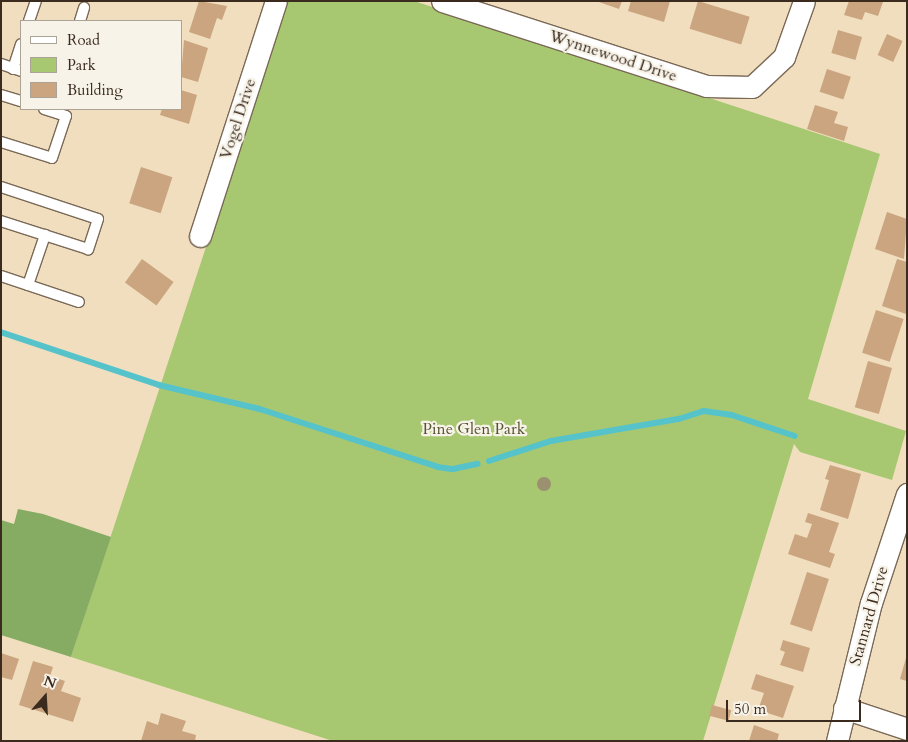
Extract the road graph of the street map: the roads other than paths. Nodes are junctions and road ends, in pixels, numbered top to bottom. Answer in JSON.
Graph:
{"nodes":[{"id":1,"x":36,"y":1,"type":"edge"},
{"id":2,"x":276,"y":1,"type":"edge"},
{"id":3,"x":442,"y":1,"type":"edge"},
{"id":4,"x":804,"y":1,"type":"edge"},
{"id":5,"x":84,"y":8,"type":"dead end"},
{"id":6,"x":29,"y":20,"type":"edge"},
{"id":7,"x":80,"y":20,"type":"edge"},
{"id":8,"x":20,"y":50,"type":"edge"},
{"id":9,"x":1,"y":64,"type":"edge"},
{"id":10,"x":17,"y":70,"type":"edge"},
{"id":11,"x":1,"y":95,"type":"edge"},
{"id":12,"x":20,"y":101,"type":"edge"},
{"id":13,"x":47,"y":110,"type":"edge"},
{"id":14,"x":1,"y":142,"type":"edge"},
{"id":15,"x":1,"y":187,"type":"edge"},
{"id":16,"x":1,"y":221,"type":"edge"},
{"id":17,"x":45,"y":235,"type":"junction"},
{"id":18,"x":200,"y":236,"type":"dead end"},
{"id":19,"x":1,"y":276,"type":"edge"},
{"id":20,"x":28,"y":285,"type":"junction"},
{"id":21,"x":79,"y":302,"type":"dead end"},
{"id":22,"x":907,"y":494,"type":"edge"},
{"id":23,"x":844,"y":708,"type":"junction"},
{"id":24,"x":907,"y":729,"type":"edge"},
{"id":25,"x":838,"y":741,"type":"edge"}],
"edges":[{"from":1,"to":6,"type":"lane"},
{"from":2,"to":18,"type":"street","name":"Vogel Drive"},
{"from":3,"to":4,"type":"street","name":"Wynnewood Drive"},
{"from":5,"to":7,"type":"lane"},
{"from":8,"to":10,"type":"lane"},
{"from":9,"to":10,"type":"lane"},
{"from":11,"to":12,"type":"lane"},
{"from":13,"to":14,"type":"lane"},
{"from":15,"to":17,"type":"lane"},
{"from":16,"to":17,"type":"lane"},
{"from":17,"to":20,"type":"lane"},
{"from":19,"to":20,"type":"lane"},
{"from":20,"to":21,"type":"lane"},
{"from":22,"to":23,"type":"street","name":"Stannard Drive"},
{"from":23,"to":24,"type":"street"},
{"from":23,"to":25,"type":"street","name":"Stannard Drive"}]}
